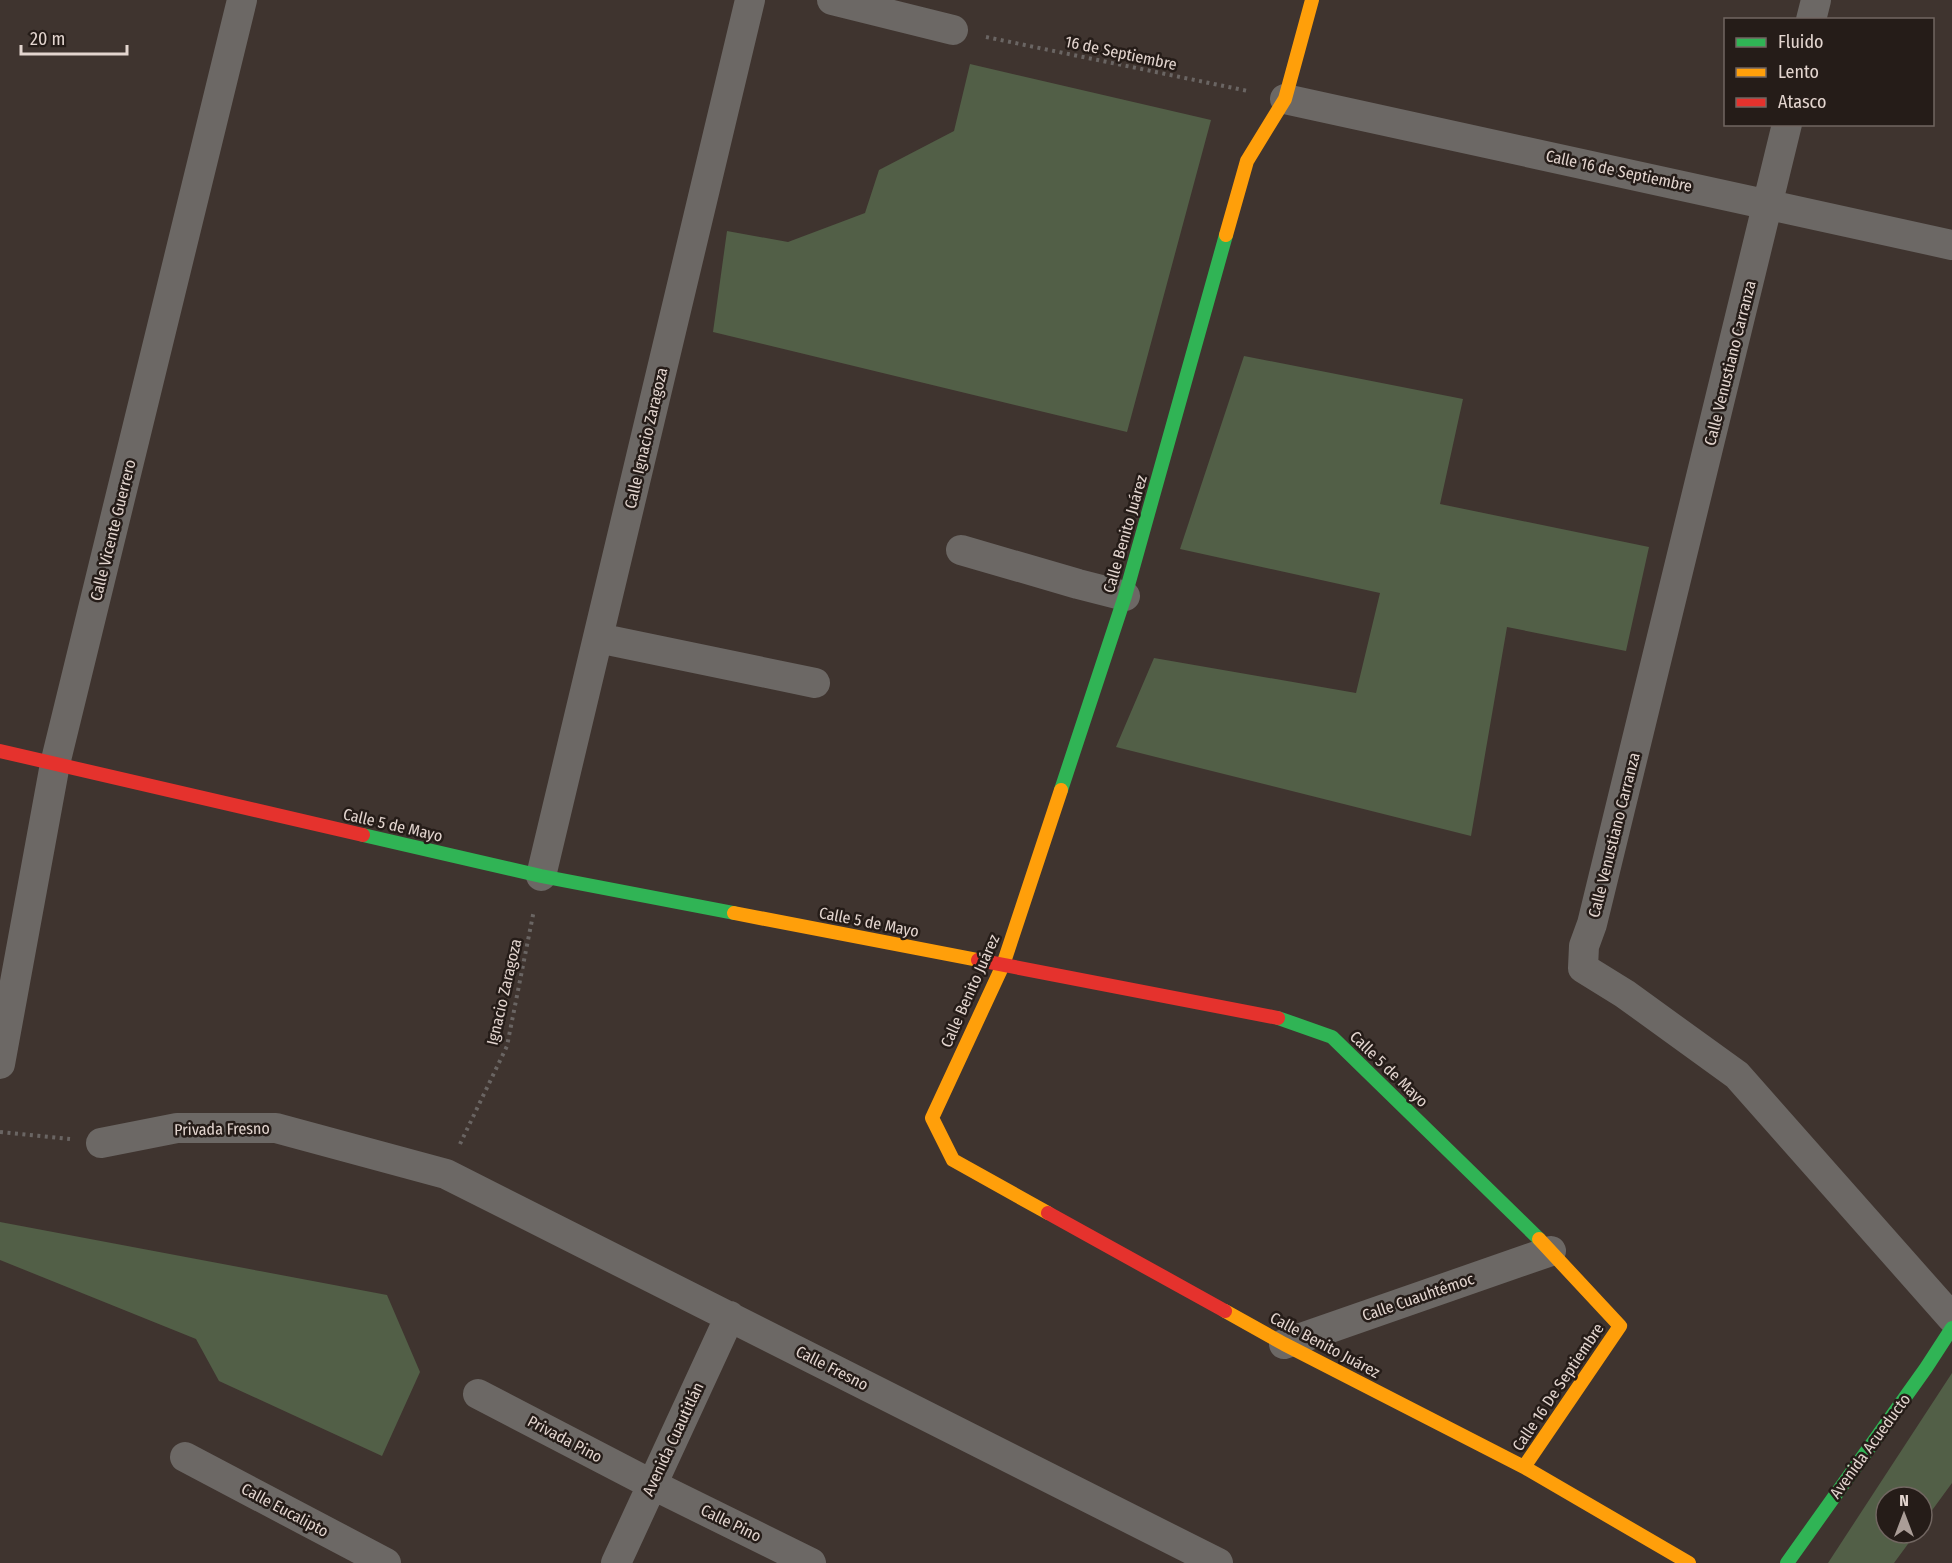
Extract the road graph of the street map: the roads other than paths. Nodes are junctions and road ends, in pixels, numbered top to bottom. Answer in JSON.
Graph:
{"nodes":[{"id":1,"x":242,"y":0,"type":"edge"},
{"id":2,"x":750,"y":0,"type":"edge"},
{"id":3,"x":832,"y":0,"type":"edge"},
{"id":4,"x":1312,"y":0,"type":"edge"},
{"id":5,"x":1816,"y":0,"type":"edge"},
{"id":6,"x":1812,"y":18,"type":"edge"},
{"id":7,"x":952,"y":30,"type":"road end"},
{"id":8,"x":1285,"y":99,"type":"junction"},
{"id":9,"x":1787,"y":126,"type":"edge"},
{"id":10,"x":1769,"y":204,"type":"junction"},
{"id":11,"x":1952,"y":245,"type":"edge"},
{"id":12,"x":962,"y":550,"type":"dead end"},
{"id":13,"x":1125,"y":596,"type":"junction"},
{"id":14,"x":598,"y":638,"type":"junction"},
{"id":15,"x":815,"y":684,"type":"dead end"},
{"id":16,"x":0,"y":751,"type":"edge"},
{"id":17,"x":56,"y":764,"type":"junction"},
{"id":18,"x":541,"y":876,"type":"junction"},
{"id":19,"x":1003,"y":965,"type":"junction"},
{"id":20,"x":0,"y":1064,"type":"edge"},
{"id":21,"x":101,"y":1143,"type":"road end"},
{"id":22,"x":446,"y":1174,"type":"joint"},
{"id":23,"x":1551,"y":1251,"type":"junction"},
{"id":24,"x":730,"y":1316,"type":"junction"},
{"id":25,"x":1952,"y":1318,"type":"edge"},
{"id":26,"x":1620,"y":1326,"type":"joint"},
{"id":27,"x":1952,"y":1328,"type":"edge"},
{"id":28,"x":1284,"y":1344,"type":"junction"},
{"id":29,"x":478,"y":1394,"type":"dead end"},
{"id":30,"x":185,"y":1457,"type":"dead end"},
{"id":31,"x":1524,"y":1467,"type":"junction"},
{"id":32,"x":651,"y":1484,"type":"junction"},
{"id":33,"x":1680,"y":1561,"type":"edge"},
{"id":34,"x":386,"y":1563,"type":"edge"},
{"id":35,"x":616,"y":1563,"type":"edge"},
{"id":36,"x":811,"y":1563,"type":"edge"},
{"id":37,"x":1218,"y":1563,"type":"edge"},
{"id":38,"x":1787,"y":1563,"type":"edge"}],
"edges":[{"from":1,"to":17,"type":"street","name":"Calle Vicente Guerrero"},
{"from":2,"to":14,"type":"street","name":"Calle Ignacio Zaragoza"},
{"from":3,"to":7,"type":"street"},
{"from":4,"to":8,"type":"street","name":"Calle Benito Juárez"},
{"from":5,"to":6,"type":"street"},
{"from":8,"to":10,"type":"street","name":"Calle 16 de Septiembre"},
{"from":8,"to":13,"type":"street","name":"Calle Benito Juárez"},
{"from":9,"to":10,"type":"street"},
{"from":10,"to":11,"type":"street","name":"Calle 16 de Septiembre"},
{"from":10,"to":25,"type":"street","name":"Calle Venustiano Carranza"},
{"from":12,"to":13,"type":"street"},
{"from":13,"to":19,"type":"street","name":"Calle Benito Juárez"},
{"from":14,"to":15,"type":"street"},
{"from":14,"to":18,"type":"street","name":"Calle Ignacio Zaragoza"},
{"from":16,"to":17,"type":"street","name":"Calle 5 de Mayo"},
{"from":17,"to":18,"type":"street","name":"Calle 5 de Mayo"},
{"from":17,"to":20,"type":"street","name":"Calle Vicente Guerrero"},
{"from":18,"to":19,"type":"street","name":"Calle 5 de Mayo"},
{"from":19,"to":23,"type":"street","name":"Calle 5 de Mayo"},
{"from":19,"to":28,"type":"street","name":"Calle Benito Juárez"},
{"from":21,"to":22,"type":"street","name":"Privada Fresno"},
{"from":22,"to":24,"type":"street","name":"Calle Fresno"},
{"from":23,"to":26,"type":"street","name":"Calle 5 de Mayo"},
{"from":23,"to":28,"type":"street","name":"Calle Cuauhtémoc"},
{"from":24,"to":32,"type":"street","name":"Avenida Cuautitlán"},
{"from":24,"to":37,"type":"street","name":"Calle Fresno"},
{"from":26,"to":31,"type":"street","name":"Calle 16 De Septiembre"},
{"from":27,"to":38,"type":"street","name":"Avenida Acueducto"},
{"from":28,"to":31,"type":"street","name":"Calle Benito Juárez"},
{"from":29,"to":32,"type":"street","name":"Privada Pino"},
{"from":30,"to":34,"type":"street","name":"Calle Eucalipto"},
{"from":31,"to":33,"type":"street","name":"Calle Benito Juárez"},
{"from":32,"to":35,"type":"street","name":"Avenida Cuautitlán"},
{"from":32,"to":36,"type":"street","name":"Calle Pino"}]}
